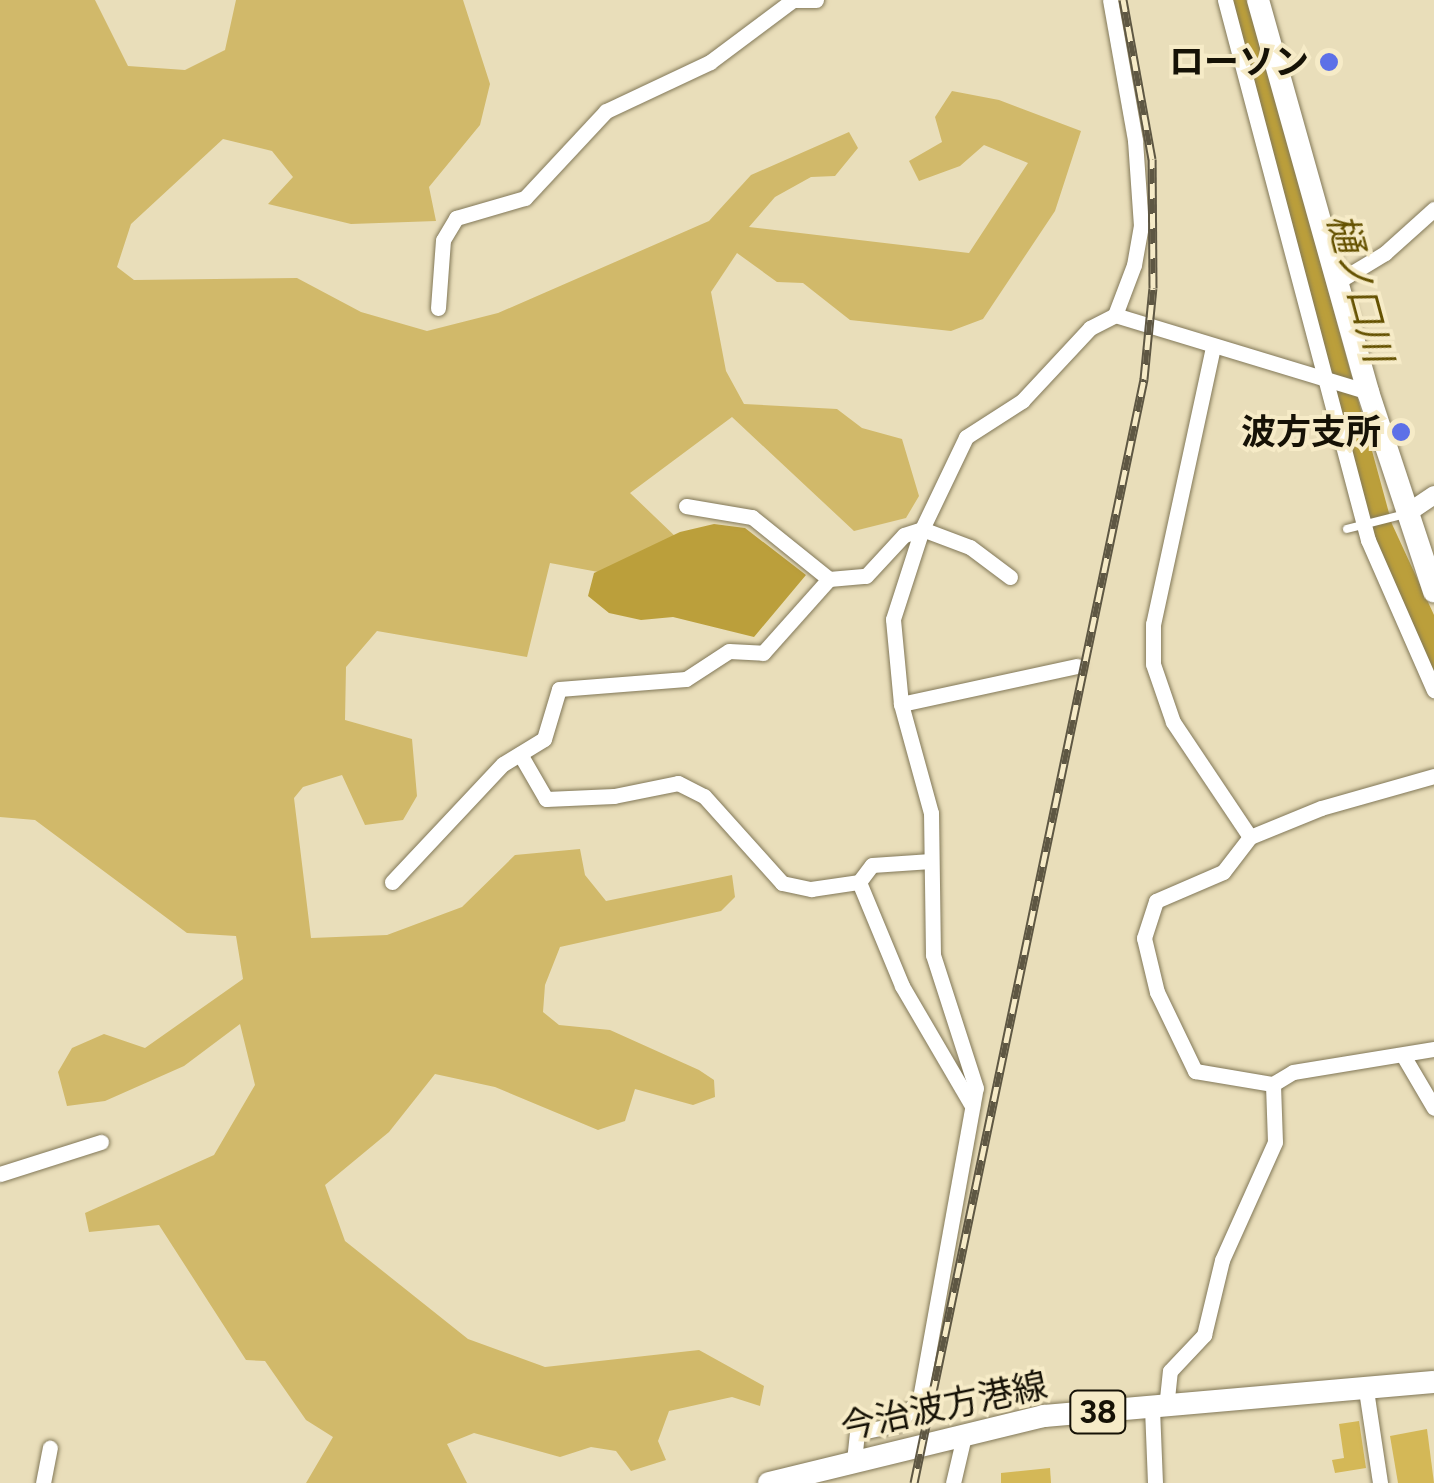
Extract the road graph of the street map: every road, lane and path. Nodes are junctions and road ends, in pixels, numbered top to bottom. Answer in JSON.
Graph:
{"nodes":[{"id":1,"x":795,"y":0,"type":"edge"},
{"id":2,"x":816,"y":0,"type":"edge"},
{"id":3,"x":1110,"y":0,"type":"edge"},
{"id":4,"x":1225,"y":0,"type":"edge"},
{"id":5,"x":1258,"y":0,"type":"edge"},
{"id":6,"x":1434,"y":209,"type":"edge"},
{"id":7,"x":1337,"y":282,"type":"junction"},
{"id":8,"x":438,"y":308,"type":"dead end"},
{"id":9,"x":1114,"y":315,"type":"junction"},
{"id":10,"x":1213,"y":347,"type":"junction"},
{"id":11,"x":1335,"y":387,"type":"junction"},
{"id":12,"x":1364,"y":392,"type":"junction"},
{"id":13,"x":1434,"y":495,"type":"edge"},
{"id":14,"x":686,"y":506,"type":"dead end"},
{"id":15,"x":1399,"y":515,"type":"junction"},
{"id":16,"x":1367,"y":524,"type":"junction"},
{"id":17,"x":922,"y":529,"type":"junction"},
{"id":18,"x":1347,"y":529,"type":"dead end"},
{"id":19,"x":1010,"y":577,"type":"dead end"},
{"id":20,"x":829,"y":579,"type":"junction"},
{"id":21,"x":1434,"y":591,"type":"edge"},
{"id":22,"x":1076,"y":666,"type":"dead end"},
{"id":23,"x":1434,"y":690,"type":"edge"},
{"id":24,"x":900,"y":704,"type":"junction"},
{"id":25,"x":520,"y":754,"type":"junction"},
{"id":26,"x":1434,"y":776,"type":"edge"},
{"id":27,"x":1250,"y":836,"type":"junction"},
{"id":28,"x":931,"y":861,"type":"junction"},
{"id":29,"x":392,"y":882,"type":"dead end"},
{"id":30,"x":859,"y":882,"type":"junction"},
{"id":31,"x":1434,"y":1049,"type":"edge"},
{"id":32,"x":1404,"y":1057,"type":"junction"},
{"id":33,"x":1273,"y":1084,"type":"junction"},
{"id":34,"x":1434,"y":1108,"type":"edge"},
{"id":35,"x":973,"y":1110,"type":"junction"},
{"id":36,"x":102,"y":1142,"type":"dead end"},
{"id":37,"x":0,"y":1174,"type":"edge"},
{"id":38,"x":1434,"y":1382,"type":"edge"},
{"id":39,"x":1366,"y":1390,"type":"junction"},
{"id":40,"x":1159,"y":1408,"type":"junction"},
{"id":41,"x":965,"y":1432,"type":"junction"},
{"id":42,"x":50,"y":1448,"type":"dead end"},
{"id":43,"x":854,"y":1460,"type":"junction"},
{"id":44,"x":44,"y":1483,"type":"edge"},
{"id":45,"x":769,"y":1483,"type":"edge"},
{"id":46,"x":952,"y":1483,"type":"edge"},
{"id":47,"x":1154,"y":1483,"type":"edge"},
{"id":48,"x":1380,"y":1483,"type":"edge"}],
"edges":[{"from":1,"to":2,"type":"street"},
{"from":1,"to":8,"type":"street"},
{"from":3,"to":9,"type":"street"},
{"from":4,"to":11,"type":"street"},
{"from":5,"to":7,"type":"main road"},
{"from":6,"to":7,"type":"street"},
{"from":7,"to":12,"type":"main road"},
{"from":9,"to":10,"type":"street"},
{"from":9,"to":17,"type":"street"},
{"from":10,"to":11,"type":"street"},
{"from":10,"to":27,"type":"street"},
{"from":11,"to":12,"type":"street"},
{"from":11,"to":16,"type":"street"},
{"from":12,"to":15,"type":"main road"},
{"from":13,"to":15,"type":"street"},
{"from":14,"to":20,"type":"street"},
{"from":15,"to":16,"type":"lane"},
{"from":15,"to":21,"type":"main road"},
{"from":16,"to":18,"type":"lane"},
{"from":16,"to":23,"type":"street"},
{"from":17,"to":19,"type":"street"},
{"from":17,"to":20,"type":"street"},
{"from":17,"to":24,"type":"street"},
{"from":20,"to":25,"type":"street"},
{"from":22,"to":24,"type":"street"},
{"from":24,"to":28,"type":"street"},
{"from":25,"to":29,"type":"street"},
{"from":25,"to":30,"type":"street"},
{"from":26,"to":27,"type":"street"},
{"from":27,"to":33,"type":"street"},
{"from":28,"to":30,"type":"street"},
{"from":28,"to":35,"type":"street"},
{"from":30,"to":35,"type":"street"},
{"from":31,"to":32,"type":"street"},
{"from":32,"to":33,"type":"street"},
{"from":32,"to":34,"type":"street"},
{"from":33,"to":40,"type":"street"},
{"from":35,"to":43,"type":"street"},
{"from":36,"to":37,"type":"street"},
{"from":38,"to":39,"type":"main road","name":"今治波方港線","number":"38"},
{"from":39,"to":40,"type":"main road","name":"今治波方港線","number":"38"},
{"from":39,"to":48,"type":"street"},
{"from":40,"to":41,"type":"main road","name":"今治波方港線","number":"38"},
{"from":40,"to":47,"type":"street"},
{"from":41,"to":43,"type":"main road","name":"今治波方港線","number":"38"},
{"from":41,"to":46,"type":"street"},
{"from":42,"to":44,"type":"street"},
{"from":43,"to":45,"type":"main road","name":"今治波方港線","number":"38"}]}
